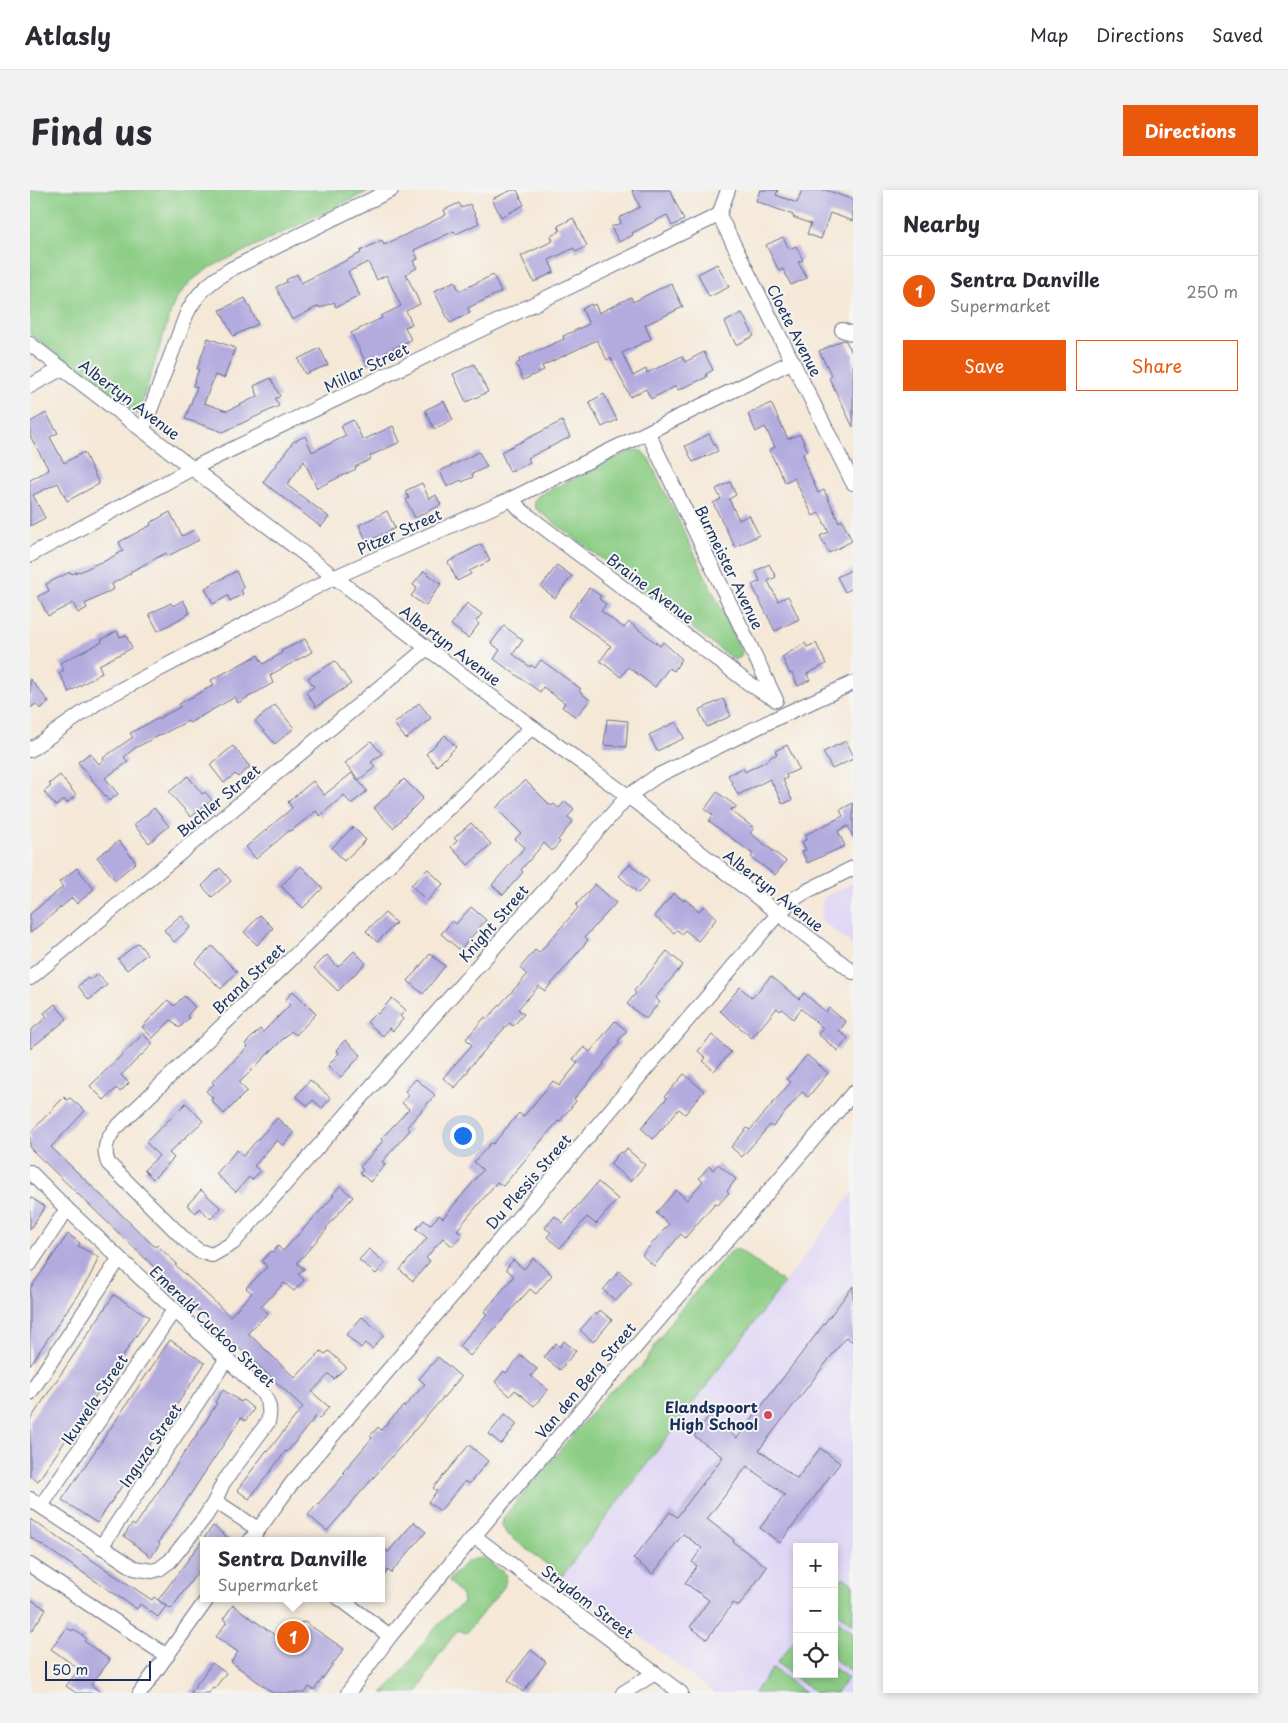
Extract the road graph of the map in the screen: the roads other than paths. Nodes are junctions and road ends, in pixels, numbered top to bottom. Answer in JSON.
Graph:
{"nodes":[{"id":1,"x":391,"y":190,"type":"edge"},
{"id":2,"x":728,"y":190,"type":"edge"},
{"id":3,"x":719,"y":215,"type":"junction"},
{"id":4,"x":30,"y":344,"type":"edge"},
{"id":5,"x":793,"y":361,"type":"junction"},
{"id":6,"x":63,"y":368,"type":"junction"},
{"id":7,"x":30,"y":386,"type":"edge"},
{"id":8,"x":143,"y":429,"type":"junction"},
{"id":9,"x":648,"y":433,"type":"junction"},
{"id":10,"x":193,"y":468,"type":"junction"},
{"id":11,"x":853,"y":483,"type":"edge"},
{"id":12,"x":511,"y":499,"type":"junction"},
{"id":13,"x":30,"y":555,"type":"edge"},
{"id":14,"x":334,"y":577,"type":"junction"},
{"id":15,"x":427,"y":648,"type":"junction"},
{"id":16,"x":853,"y":683,"type":"edge"},
{"id":17,"x":774,"y":698,"type":"junction"},
{"id":18,"x":783,"y":714,"type":"junction"},
{"id":19,"x":532,"y":727,"type":"junction"},
{"id":20,"x":30,"y":750,"type":"edge"},
{"id":21,"x":628,"y":796,"type":"junction"},
{"id":22,"x":853,"y":868,"type":"edge"},
{"id":23,"x":778,"y":914,"type":"junction"},
{"id":24,"x":853,"y":972,"type":"edge"},
{"id":25,"x":30,"y":978,"type":"edge"},
{"id":26,"x":853,"y":1093,"type":"edge"},
{"id":27,"x":30,"y":1172,"type":"edge"},
{"id":28,"x":67,"y":1209,"type":"junction"},
{"id":29,"x":212,"y":1255,"type":"joint"},
{"id":30,"x":120,"y":1259,"type":"junction"},
{"id":31,"x":30,"y":1264,"type":"edge"},
{"id":32,"x":174,"y":1310,"type":"junction"},
{"id":33,"x":226,"y":1360,"type":"junction"},
{"id":34,"x":30,"y":1393,"type":"edge"},
{"id":35,"x":215,"y":1501,"type":"junction"},
{"id":36,"x":35,"y":1502,"type":"edge"},
{"id":37,"x":256,"y":1536,"type":"edge"},
{"id":38,"x":474,"y":1536,"type":"junction"},
{"id":39,"x":101,"y":1547,"type":"junction"},
{"id":40,"x":30,"y":1565,"type":"edge"},
{"id":41,"x":205,"y":1602,"type":"edge"},
{"id":42,"x":344,"y":1602,"type":"edge"},
{"id":43,"x":390,"y":1636,"type":"junction"},
{"id":44,"x":167,"y":1656,"type":"junction"},
{"id":45,"x":656,"y":1673,"type":"junction"},
{"id":46,"x":140,"y":1693,"type":"edge"},
{"id":47,"x":348,"y":1693,"type":"edge"},
{"id":48,"x":623,"y":1693,"type":"edge"},
{"id":49,"x":681,"y":1693,"type":"edge"}],
"edges":[{"from":1,"to":8,"type":"street"},
{"from":2,"to":3,"type":"street"},
{"from":3,"to":5,"type":"street","name":"Cloete Avenue"},
{"from":3,"to":10,"type":"street","name":"Millar Street"},
{"from":4,"to":6,"type":"street","name":"Albertyn Avenue"},
{"from":5,"to":9,"type":"street","name":"Pitzer Street"},
{"from":5,"to":11,"type":"street","name":"Cloete Avenue"},
{"from":6,"to":7,"type":"street"},
{"from":6,"to":8,"type":"street","name":"Albertyn Avenue"},
{"from":8,"to":10,"type":"street","name":"Albertyn Avenue"},
{"from":9,"to":12,"type":"street","name":"Pitzer Street"},
{"from":9,"to":17,"type":"street","name":"Burmeister Avenue"},
{"from":10,"to":13,"type":"street","name":"Millar Street"},
{"from":10,"to":14,"type":"street","name":"Albertyn Avenue"},
{"from":12,"to":14,"type":"street","name":"Pitzer Street"},
{"from":12,"to":17,"type":"street","name":"Braine Avenue"},
{"from":14,"to":15,"type":"street","name":"Albertyn Avenue"},
{"from":14,"to":20,"type":"street","name":"Pitzer Street"},
{"from":15,"to":19,"type":"street","name":"Albertyn Avenue"},
{"from":15,"to":25,"type":"street","name":"Buchler Street"},
{"from":16,"to":18,"type":"street","name":"Knight Street"},
{"from":17,"to":18,"type":"street","name":"Burmeister Avenue"},
{"from":18,"to":21,"type":"street","name":"Knight Street"},
{"from":19,"to":21,"type":"street","name":"Albertyn Avenue"},
{"from":19,"to":29,"type":"street","name":"Brand Street"},
{"from":21,"to":23,"type":"street","name":"Albertyn Avenue"},
{"from":21,"to":29,"type":"street","name":"Knight Street"},
{"from":22,"to":23,"type":"street","name":"Du Plessis Street"},
{"from":23,"to":24,"type":"street","name":"Albertyn Avenue"},
{"from":23,"to":37,"type":"street","name":"Du Plessis Street"},
{"from":26,"to":38,"type":"street","name":"Van den Berg Street"},
{"from":27,"to":28,"type":"street","name":"Emerald Cuckoo Street"},
{"from":28,"to":30,"type":"street","name":"Emerald Cuckoo Street"},
{"from":28,"to":31,"type":"street"},
{"from":30,"to":32,"type":"street","name":"Emerald Cuckoo Street"},
{"from":30,"to":34,"type":"street"},
{"from":32,"to":33,"type":"street","name":"Emerald Cuckoo Street"},
{"from":32,"to":36,"type":"street","name":"Ikuwela Street"},
{"from":33,"to":35,"type":"street","name":"Emerald Cuckoo Street"},
{"from":33,"to":39,"type":"street","name":"Inguza Street"},
{"from":35,"to":37,"type":"street"},
{"from":35,"to":39,"type":"street","name":"Emerald Cuckoo Street"},
{"from":36,"to":39,"type":"street","name":"Emerald Cuckoo Street"},
{"from":38,"to":43,"type":"street","name":"Van den Berg Street"},
{"from":38,"to":45,"type":"street","name":"Strydom Street"},
{"from":40,"to":44,"type":"street"},
{"from":41,"to":44,"type":"street"},
{"from":42,"to":43,"type":"street"},
{"from":43,"to":47,"type":"street","name":"Van den Berg Street"},
{"from":44,"to":46,"type":"street"},
{"from":45,"to":48,"type":"street"},
{"from":45,"to":49,"type":"street","name":"Strydom Street"}]}
